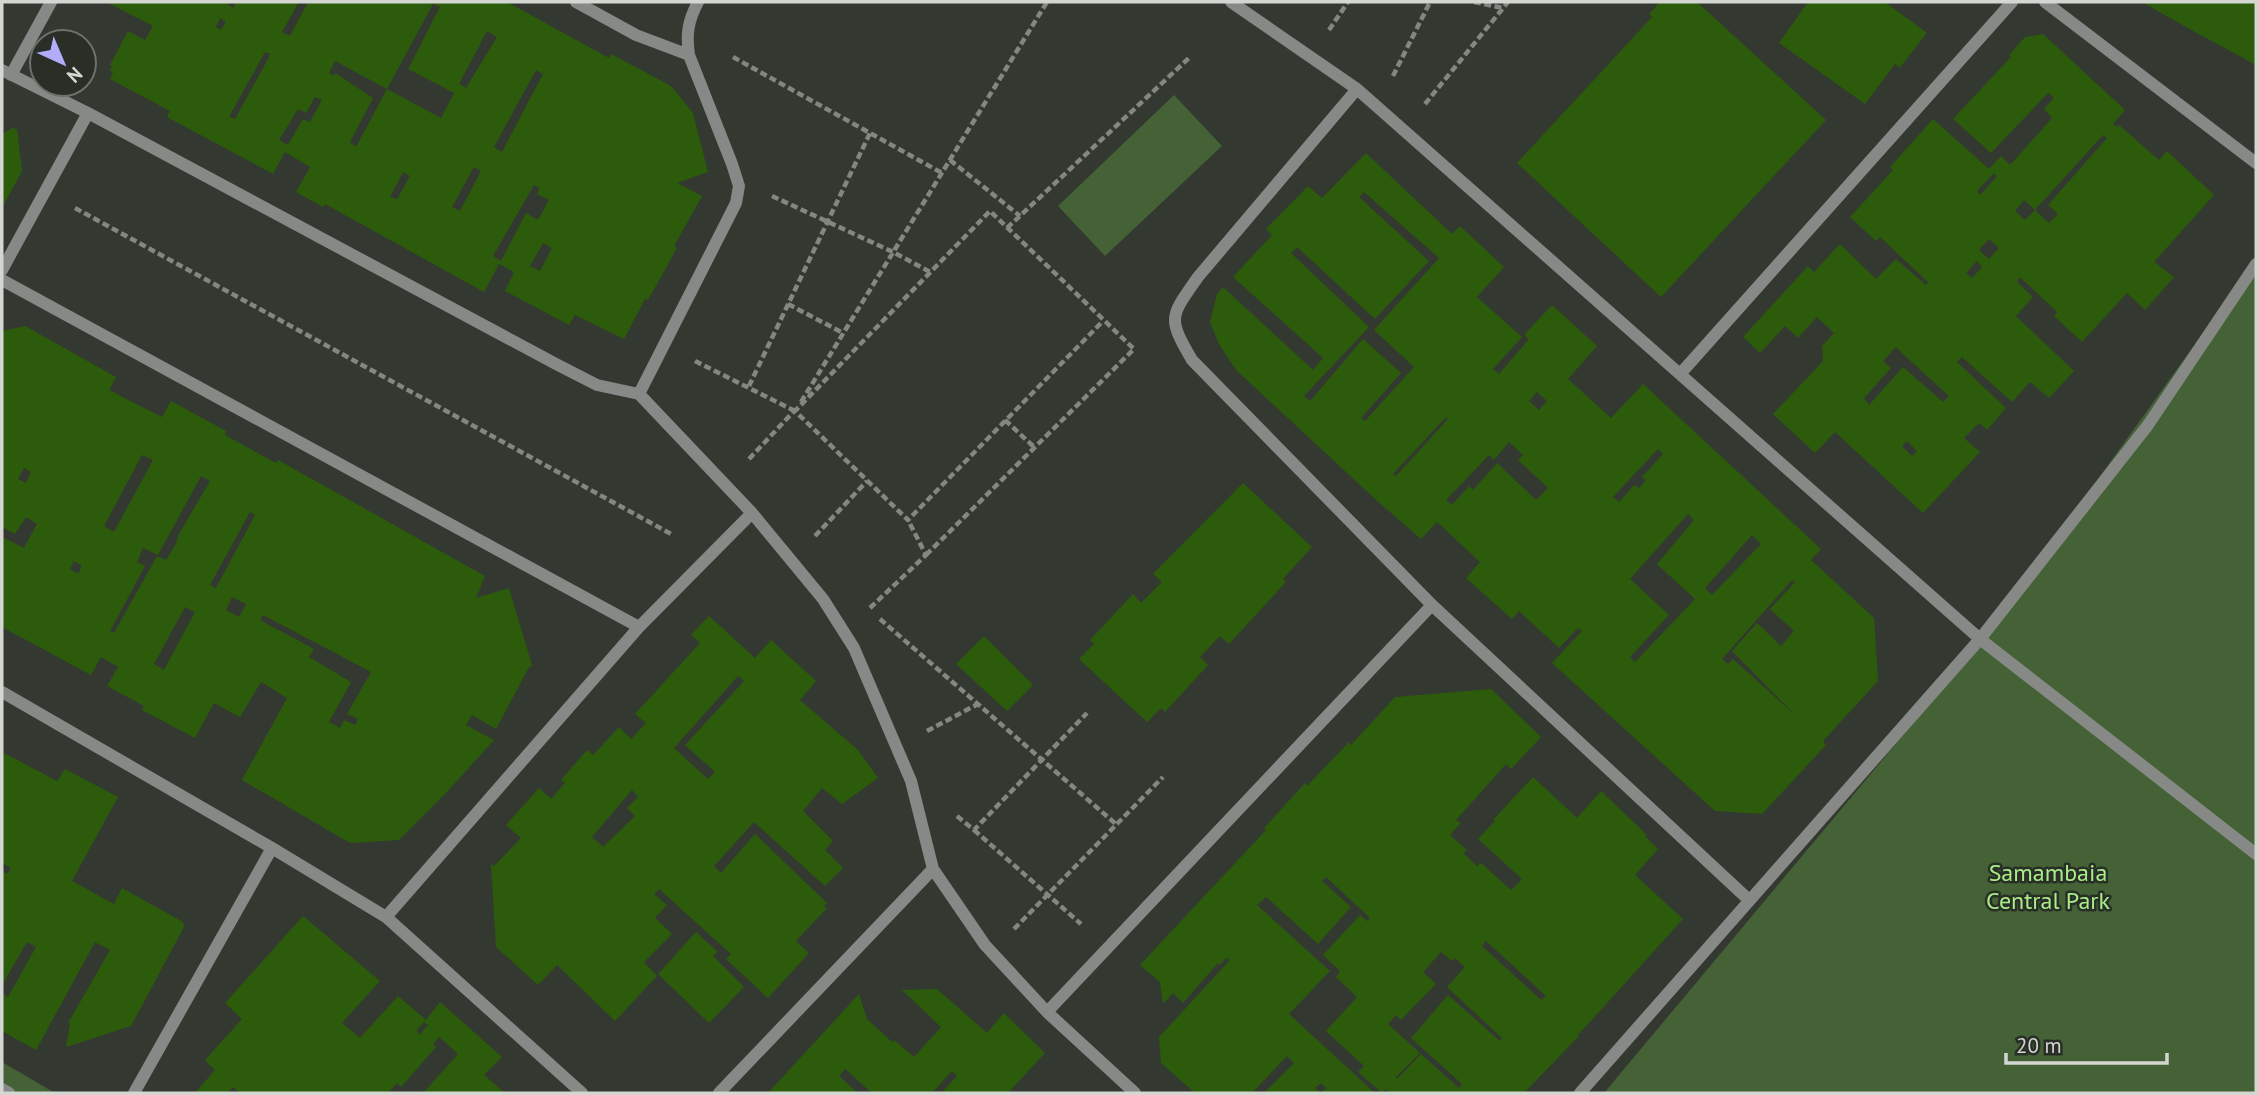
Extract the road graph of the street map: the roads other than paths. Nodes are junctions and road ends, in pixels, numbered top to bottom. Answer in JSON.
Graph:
{"nodes":[{"id":1,"x":51,"y":2,"type":"edge"},
{"id":2,"x":576,"y":2,"type":"edge"},
{"id":3,"x":698,"y":2,"type":"edge"},
{"id":4,"x":1231,"y":2,"type":"edge"},
{"id":5,"x":2012,"y":2,"type":"edge"},
{"id":6,"x":2045,"y":2,"type":"edge"},
{"id":7,"x":689,"y":55,"type":"junction"},
{"id":8,"x":6,"y":73,"type":"edge"},
{"id":9,"x":1357,"y":89,"type":"junction"},
{"id":10,"x":88,"y":113,"type":"junction"},
{"id":11,"x":2256,"y":163,"type":"edge"},
{"id":12,"x":2256,"y":264,"type":"edge"},
{"id":13,"x":2,"y":270,"type":"edge"},
{"id":14,"x":2,"y":280,"type":"edge"},
{"id":15,"x":1681,"y":373,"type":"junction"},
{"id":16,"x":639,"y":394,"type":"junction"},
{"id":17,"x":752,"y":513,"type":"junction"},
{"id":18,"x":1432,"y":605,"type":"junction"},
{"id":19,"x":639,"y":627,"type":"junction"},
{"id":20,"x":1980,"y":639,"type":"junction"},
{"id":21,"x":2,"y":692,"type":"edge"},
{"id":22,"x":272,"y":848,"type":"junction"},
{"id":23,"x":2256,"y":854,"type":"edge"},
{"id":24,"x":933,"y":869,"type":"junction"},
{"id":25,"x":1749,"y":900,"type":"junction"},
{"id":26,"x":386,"y":917,"type":"junction"},
{"id":27,"x":1047,"y":1012,"type":"junction"},
{"id":28,"x":2,"y":1090,"type":"edge"},
{"id":29,"x":9,"y":1093,"type":"edge"},
{"id":30,"x":134,"y":1093,"type":"edge"},
{"id":31,"x":582,"y":1093,"type":"edge"},
{"id":32,"x":719,"y":1093,"type":"edge"},
{"id":33,"x":1135,"y":1093,"type":"edge"},
{"id":34,"x":1580,"y":1093,"type":"edge"}],
"edges":[{"from":1,"to":8,"type":"street"},
{"from":2,"to":7,"type":"street"},
{"from":3,"to":7,"type":"street"},
{"from":4,"to":9,"type":"street"},
{"from":5,"to":15,"type":"street"},
{"from":6,"to":11,"type":"street"},
{"from":7,"to":16,"type":"street"},
{"from":8,"to":10,"type":"street"},
{"from":9,"to":15,"type":"street"},
{"from":9,"to":18,"type":"street"},
{"from":10,"to":13,"type":"street"},
{"from":10,"to":16,"type":"street"},
{"from":12,"to":20,"type":"street"},
{"from":14,"to":19,"type":"street"},
{"from":15,"to":20,"type":"street"},
{"from":16,"to":17,"type":"street"},
{"from":17,"to":19,"type":"street"},
{"from":17,"to":24,"type":"street"},
{"from":18,"to":25,"type":"street"},
{"from":18,"to":27,"type":"street"},
{"from":19,"to":26,"type":"street"},
{"from":20,"to":23,"type":"street"},
{"from":20,"to":25,"type":"street"},
{"from":21,"to":22,"type":"street"},
{"from":22,"to":26,"type":"street"},
{"from":22,"to":30,"type":"street"},
{"from":24,"to":27,"type":"street"},
{"from":24,"to":32,"type":"street"},
{"from":25,"to":34,"type":"street"},
{"from":26,"to":31,"type":"street"},
{"from":27,"to":33,"type":"street"},
{"from":28,"to":29,"type":"street"}]}
